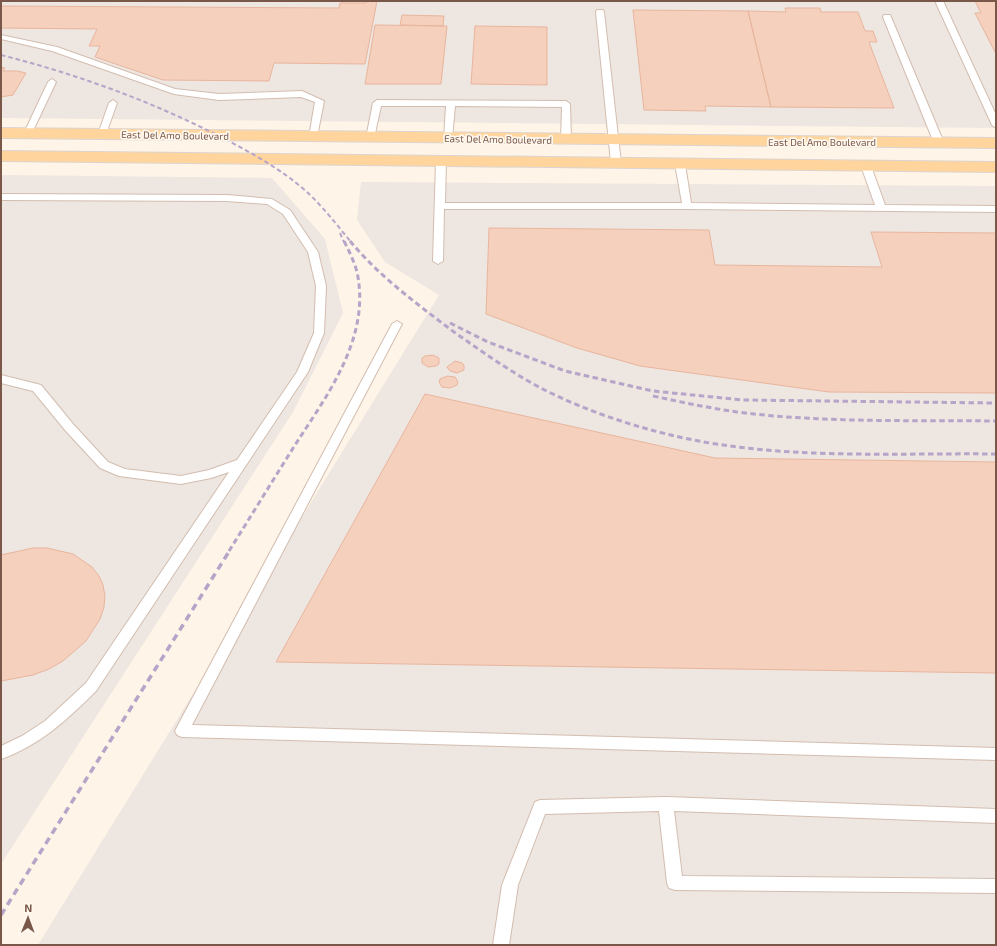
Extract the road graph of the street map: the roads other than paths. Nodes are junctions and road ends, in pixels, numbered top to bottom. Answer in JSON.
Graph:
{"nodes":[{"id":1,"x":940,"y":3,"type":"dead end"},
{"id":2,"x":600,"y":12,"type":"dead end"},
{"id":3,"x":887,"y":17,"type":"dead end"},
{"id":4,"x":1,"y":37,"type":"edge"},
{"id":5,"x":52,"y":82,"type":"dead end"},
{"id":6,"x":986,"y":102,"type":"junction"},
{"id":7,"x":996,"y":102,"type":"edge"},
{"id":8,"x":113,"y":103,"type":"dead end"},
{"id":9,"x":451,"y":103,"type":"junction"},
{"id":10,"x":996,"y":125,"type":"edge"},
{"id":11,"x":1,"y":133,"type":"edge"},
{"id":12,"x":28,"y":133,"type":"junction"},
{"id":13,"x":102,"y":134,"type":"junction"},
{"id":14,"x":313,"y":137,"type":"junction"},
{"id":15,"x":370,"y":138,"type":"junction"},
{"id":16,"x":448,"y":138,"type":"junction"},
{"id":17,"x":566,"y":140,"type":"junction"},
{"id":18,"x":613,"y":140,"type":"junction"},
{"id":19,"x":940,"y":143,"type":"junction"},
{"id":20,"x":996,"y":143,"type":"edge"},
{"id":21,"x":1,"y":156,"type":"edge"},
{"id":22,"x":441,"y":161,"type":"junction"},
{"id":23,"x":616,"y":163,"type":"junction"},
{"id":24,"x":680,"y":164,"type":"junction"},
{"id":25,"x":866,"y":166,"type":"junction"},
{"id":26,"x":996,"y":167,"type":"edge"},
{"id":27,"x":1,"y":197,"type":"edge"},
{"id":28,"x":440,"y":206,"type":"junction"},
{"id":29,"x":686,"y":206,"type":"junction"},
{"id":30,"x":881,"y":208,"type":"junction"},
{"id":31,"x":996,"y":209,"type":"edge"},
{"id":32,"x":438,"y":261,"type":"dead end"},
{"id":33,"x":397,"y":324,"type":"dead end"},
{"id":34,"x":1,"y":379,"type":"edge"},
{"id":35,"x":241,"y":463,"type":"junction"},
{"id":36,"x":1,"y":753,"type":"edge"},
{"id":37,"x":996,"y":754,"type":"edge"},
{"id":38,"x":666,"y":804,"type":"junction"},
{"id":39,"x":996,"y":816,"type":"edge"},
{"id":40,"x":996,"y":886,"type":"edge"},
{"id":41,"x":501,"y":945,"type":"edge"}],
"edges":[{"from":1,"to":6,"type":"lane"},
{"from":2,"to":18,"type":"lane"},
{"from":3,"to":19,"type":"lane"},
{"from":4,"to":14,"type":"lane"},
{"from":5,"to":12,"type":"lane"},
{"from":6,"to":7,"type":"lane"},
{"from":6,"to":10,"type":"lane"},
{"from":8,"to":13,"type":"lane"},
{"from":9,"to":15,"type":"lane"},
{"from":9,"to":16,"type":"lane"},
{"from":9,"to":17,"type":"lane"},
{"from":11,"to":12,"type":"main road","name":"East Del Amo Boulevard"},
{"from":12,"to":13,"type":"main road","name":"East Del Amo Boulevard"},
{"from":13,"to":14,"type":"main road","name":"East Del Amo Boulevard"},
{"from":14,"to":15,"type":"main road","name":"East Del Amo Boulevard"},
{"from":15,"to":16,"type":"main road","name":"East Del Amo Boulevard"},
{"from":16,"to":17,"type":"main road","name":"East Del Amo Boulevard"},
{"from":17,"to":18,"type":"main road","name":"East Del Amo Boulevard"},
{"from":18,"to":19,"type":"main road","name":"East Del Amo Boulevard"},
{"from":18,"to":23,"type":"lane"},
{"from":19,"to":20,"type":"main road","name":"East Del Amo Boulevard"},
{"from":21,"to":22,"type":"main road","name":"East Del Amo Boulevard"},
{"from":22,"to":23,"type":"main road","name":"East Del Amo Boulevard"},
{"from":22,"to":28,"type":"lane"},
{"from":23,"to":24,"type":"main road","name":"East Del Amo Boulevard"},
{"from":24,"to":25,"type":"main road","name":"East Del Amo Boulevard"},
{"from":24,"to":29,"type":"lane"},
{"from":25,"to":26,"type":"main road","name":"East Del Amo Boulevard"},
{"from":25,"to":30,"type":"lane"},
{"from":27,"to":35,"type":"lane"},
{"from":28,"to":29,"type":"lane"},
{"from":28,"to":32,"type":"lane"},
{"from":29,"to":30,"type":"lane"},
{"from":30,"to":31,"type":"lane"},
{"from":33,"to":37,"type":"lane"},
{"from":34,"to":35,"type":"lane"},
{"from":35,"to":36,"type":"lane"},
{"from":38,"to":39,"type":"lane"},
{"from":38,"to":40,"type":"lane"},
{"from":38,"to":41,"type":"lane"}]}
